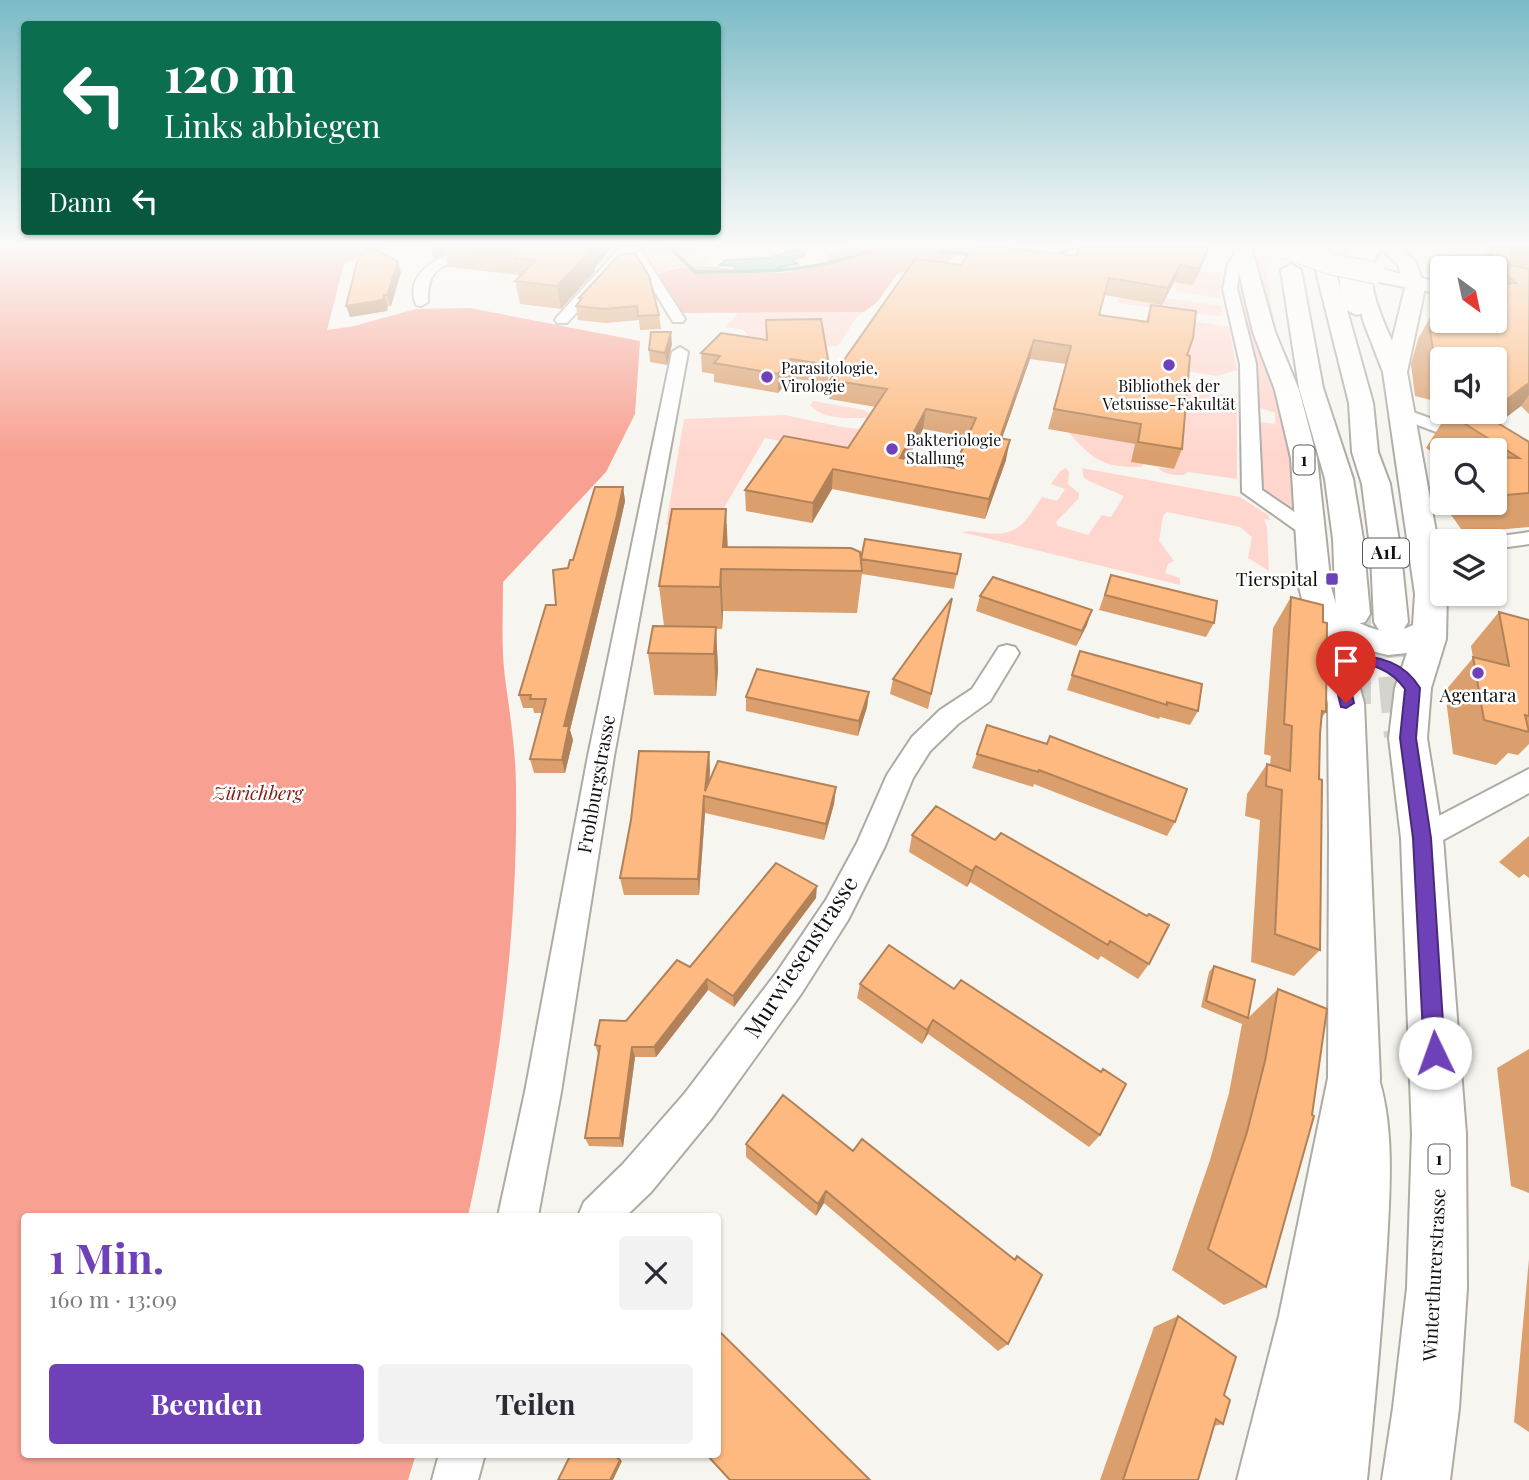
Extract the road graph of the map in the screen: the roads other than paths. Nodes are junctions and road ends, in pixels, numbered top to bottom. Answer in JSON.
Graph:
{"nodes":[{"id":1,"x":566,"y":316,"type":"edge"},
{"id":2,"x":676,"y":316,"type":"edge"},
{"id":3,"x":1236,"y":316,"type":"edge"},
{"id":4,"x":1259,"y":316,"type":"edge"},
{"id":5,"x":1279,"y":316,"type":"edge"},
{"id":6,"x":1317,"y":316,"type":"edge"},
{"id":7,"x":1321,"y":316,"type":"edge"},
{"id":8,"x":1357,"y":316,"type":"edge"},
{"id":9,"x":1375,"y":316,"type":"edge"},
{"id":10,"x":1409,"y":316,"type":"edge"},
{"id":11,"x":678,"y":319,"type":"dead end"},
{"id":12,"x":562,"y":320,"type":"dead end"},
{"id":13,"x":680,"y":352,"type":"dead end"},
{"id":14,"x":1395,"y":372,"type":"junction"},
{"id":15,"x":1287,"y":390,"type":"junction"},
{"id":16,"x":1402,"y":413,"type":"junction"},
{"id":17,"x":1471,"y":438,"type":"edge"},
{"id":18,"x":1520,"y":438,"type":"edge"},
{"id":19,"x":1507,"y":448,"type":"edge"},
{"id":20,"x":1507,"y":451,"type":"edge"},
{"id":21,"x":1529,"y":460,"type":"edge"},
{"id":22,"x":1376,"y":484,"type":"junction"},
{"id":23,"x":1252,"y":492,"type":"joint"},
{"id":24,"x":1311,"y":532,"type":"junction"},
{"id":25,"x":1529,"y":538,"type":"edge"},
{"id":26,"x":1507,"y":541,"type":"edge"},
{"id":27,"x":1337,"y":615,"type":"junction"},
{"id":28,"x":1391,"y":622,"type":"tunnel mouth"},
{"id":29,"x":1429,"y":631,"type":"junction"},
{"id":30,"x":1007,"y":653,"type":"dead end"},
{"id":31,"x":1338,"y":666,"type":"junction"},
{"id":32,"x":1413,"y":688,"type":"junction"},
{"id":33,"x":1529,"y":779,"type":"edge"},
{"id":34,"x":1422,"y":838,"type":"junction"},
{"id":35,"x":1354,"y":1078,"type":"junction"},
{"id":36,"x":519,"y":1213,"type":"edge"},
{"id":37,"x":601,"y":1213,"type":"edge"},
{"id":38,"x":461,"y":1458,"type":"edge"},
{"id":39,"x":455,"y":1480,"type":"edge"},
{"id":40,"x":1271,"y":1480,"type":"edge"},
{"id":41,"x":1333,"y":1480,"type":"edge"},
{"id":42,"x":1416,"y":1480,"type":"edge"}],
"edges":[{"from":1,"to":12,"type":"street"},
{"from":2,"to":11,"type":"street"},
{"from":3,"to":23,"type":"street"},
{"from":4,"to":15,"type":"main road"},
{"from":5,"to":15,"type":"main road","number":"1"},
{"from":6,"to":27,"type":"main road","number":"A1L"},
{"from":7,"to":22,"type":"main road","number":"A1L"},
{"from":8,"to":22,"type":"main road"},
{"from":9,"to":14,"type":"main road","number":"1"},
{"from":10,"to":14,"type":"main road","name":"Winterthurerstrasse"},
{"from":13,"to":36,"type":"street","name":"Frohburgstrasse"},
{"from":14,"to":16,"type":"main road","name":"Winterthurerstrasse","number":"1"},
{"from":15,"to":24,"type":"main road","number":"1"},
{"from":16,"to":17,"type":"street"},
{"from":16,"to":29,"type":"main road","name":"Winterthurerstrasse","number":"1"},
{"from":18,"to":19,"type":"street"},
{"from":20,"to":21,"type":"street"},
{"from":22,"to":28,"type":"main road","number":"A1L"},
{"from":23,"to":24,"type":"street"},
{"from":24,"to":27,"type":"main road","number":"1"},
{"from":25,"to":26,"type":"street"},
{"from":27,"to":29,"type":"main road"},
{"from":27,"to":31,"type":"main road","number":"1"},
{"from":29,"to":32,"type":"main road","name":"Winterthurerstrasse","number":"1"},
{"from":30,"to":37,"type":"street","name":"Murwiesenstrasse"},
{"from":31,"to":32,"type":"main road"},
{"from":31,"to":35,"type":"main road","number":"1"},
{"from":32,"to":34,"type":"main road","name":"Winterthurerstrasse","number":"1"},
{"from":33,"to":34,"type":"street"},
{"from":34,"to":42,"type":"main road","name":"Winterthurerstrasse","number":"1"},
{"from":35,"to":40,"type":"main road","number":"1"},
{"from":35,"to":41,"type":"main road"},
{"from":38,"to":39,"type":"street"}]}
